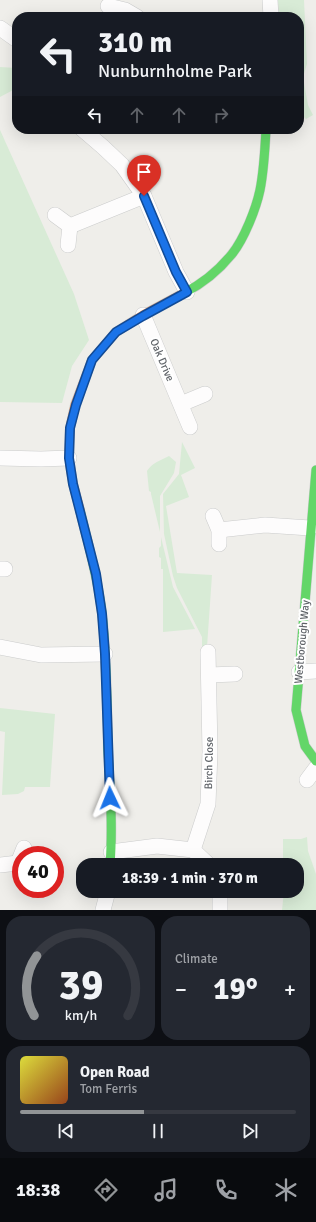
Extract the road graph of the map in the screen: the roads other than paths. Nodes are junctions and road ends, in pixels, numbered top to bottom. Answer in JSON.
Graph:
{"nodes":[{"id":1,"x":270,"y":0,"type":"edge"},
{"id":2,"x":108,"y":6,"type":"dead end"},
{"id":3,"x":131,"y":9,"type":"edge"},
{"id":4,"x":271,"y":12,"type":"edge"},
{"id":5,"x":0,"y":28,"type":"edge"},
{"id":6,"x":12,"y":36,"type":"edge"},
{"id":7,"x":88,"y":134,"type":"edge"},
{"id":8,"x":266,"y":134,"type":"edge"},
{"id":9,"x":144,"y":196,"type":"junction"},
{"id":10,"x":55,"y":215,"type":"dead end"},
{"id":11,"x":70,"y":226,"type":"junction"},
{"id":12,"x":68,"y":245,"type":"dead end"},
{"id":13,"x":187,"y":292,"type":"junction"},
{"id":14,"x":143,"y":316,"type":"junction"},
{"id":15,"x":205,"y":394,"type":"dead end"},
{"id":16,"x":181,"y":404,"type":"junction"},
{"id":17,"x":190,"y":427,"type":"dead end"},
{"id":18,"x":0,"y":458,"type":"edge"},
{"id":19,"x":69,"y":458,"type":"junction"},
{"id":20,"x":316,"y":470,"type":"edge"},
{"id":21,"x":212,"y":516,"type":"dead end"},
{"id":22,"x":310,"y":528,"type":"junction"},
{"id":23,"x":312,"y":556,"type":"edge"},
{"id":24,"x":0,"y":647,"type":"edge"},
{"id":25,"x":208,"y":652,"type":"dead end"},
{"id":26,"x":105,"y":654,"type":"junction"},
{"id":27,"x":316,"y":671,"type":"edge"},
{"id":28,"x":299,"y":672,"type":"junction"},
{"id":29,"x":235,"y":674,"type":"dead end"},
{"id":30,"x":209,"y":675,"type":"junction"},
{"id":31,"x":316,"y":761,"type":"edge"},
{"id":32,"x":316,"y":768,"type":"edge"},
{"id":33,"x":307,"y":780,"type":"dead end"},
{"id":34,"x":193,"y":850,"type":"junction"},
{"id":35,"x":111,"y":858,"type":"edge"},
{"id":36,"x":115,"y":858,"type":"edge"},
{"id":37,"x":202,"y":858,"type":"edge"},
{"id":38,"x":0,"y":865,"type":"edge"},
{"id":39,"x":12,"y":867,"type":"edge"},
{"id":40,"x":106,"y":898,"type":"edge"},
{"id":41,"x":220,"y":898,"type":"edge"},
{"id":42,"x":103,"y":910,"type":"edge"},
{"id":43,"x":220,"y":910,"type":"edge"}],
"edges":[{"from":1,"to":4,"type":"street"},
{"from":2,"to":3,"type":"street"},
{"from":5,"to":6,"type":"street"},
{"from":7,"to":9,"type":"street"},
{"from":8,"to":13,"type":"street"},
{"from":9,"to":11,"type":"street"},
{"from":9,"to":13,"type":"street"},
{"from":10,"to":11,"type":"street"},
{"from":11,"to":12,"type":"street"},
{"from":13,"to":14,"type":"street"},
{"from":14,"to":16,"type":"street","name":"Oak Drive"},
{"from":14,"to":19,"type":"street"},
{"from":15,"to":16,"type":"street"},
{"from":16,"to":17,"type":"street","name":"Oak Drive"},
{"from":18,"to":19,"type":"street"},
{"from":19,"to":26,"type":"street"},
{"from":20,"to":22,"type":"street","name":"Westborough Way"},
{"from":21,"to":22,"type":"street"},
{"from":22,"to":23,"type":"street","name":"Westborough Way"},
{"from":23,"to":28,"type":"street","name":"Westborough Way"},
{"from":24,"to":26,"type":"street"},
{"from":25,"to":30,"type":"street","name":"Birch Close"},
{"from":26,"to":35,"type":"street"},
{"from":27,"to":28,"type":"street"},
{"from":28,"to":31,"type":"street","name":"Westborough Way"},
{"from":29,"to":30,"type":"street"},
{"from":30,"to":34,"type":"street","name":"Birch Close"},
{"from":32,"to":33,"type":"street"},
{"from":34,"to":36,"type":"street"},
{"from":34,"to":37,"type":"street"},
{"from":38,"to":39,"type":"street"},
{"from":40,"to":42,"type":"street"},
{"from":41,"to":43,"type":"street"}]}
